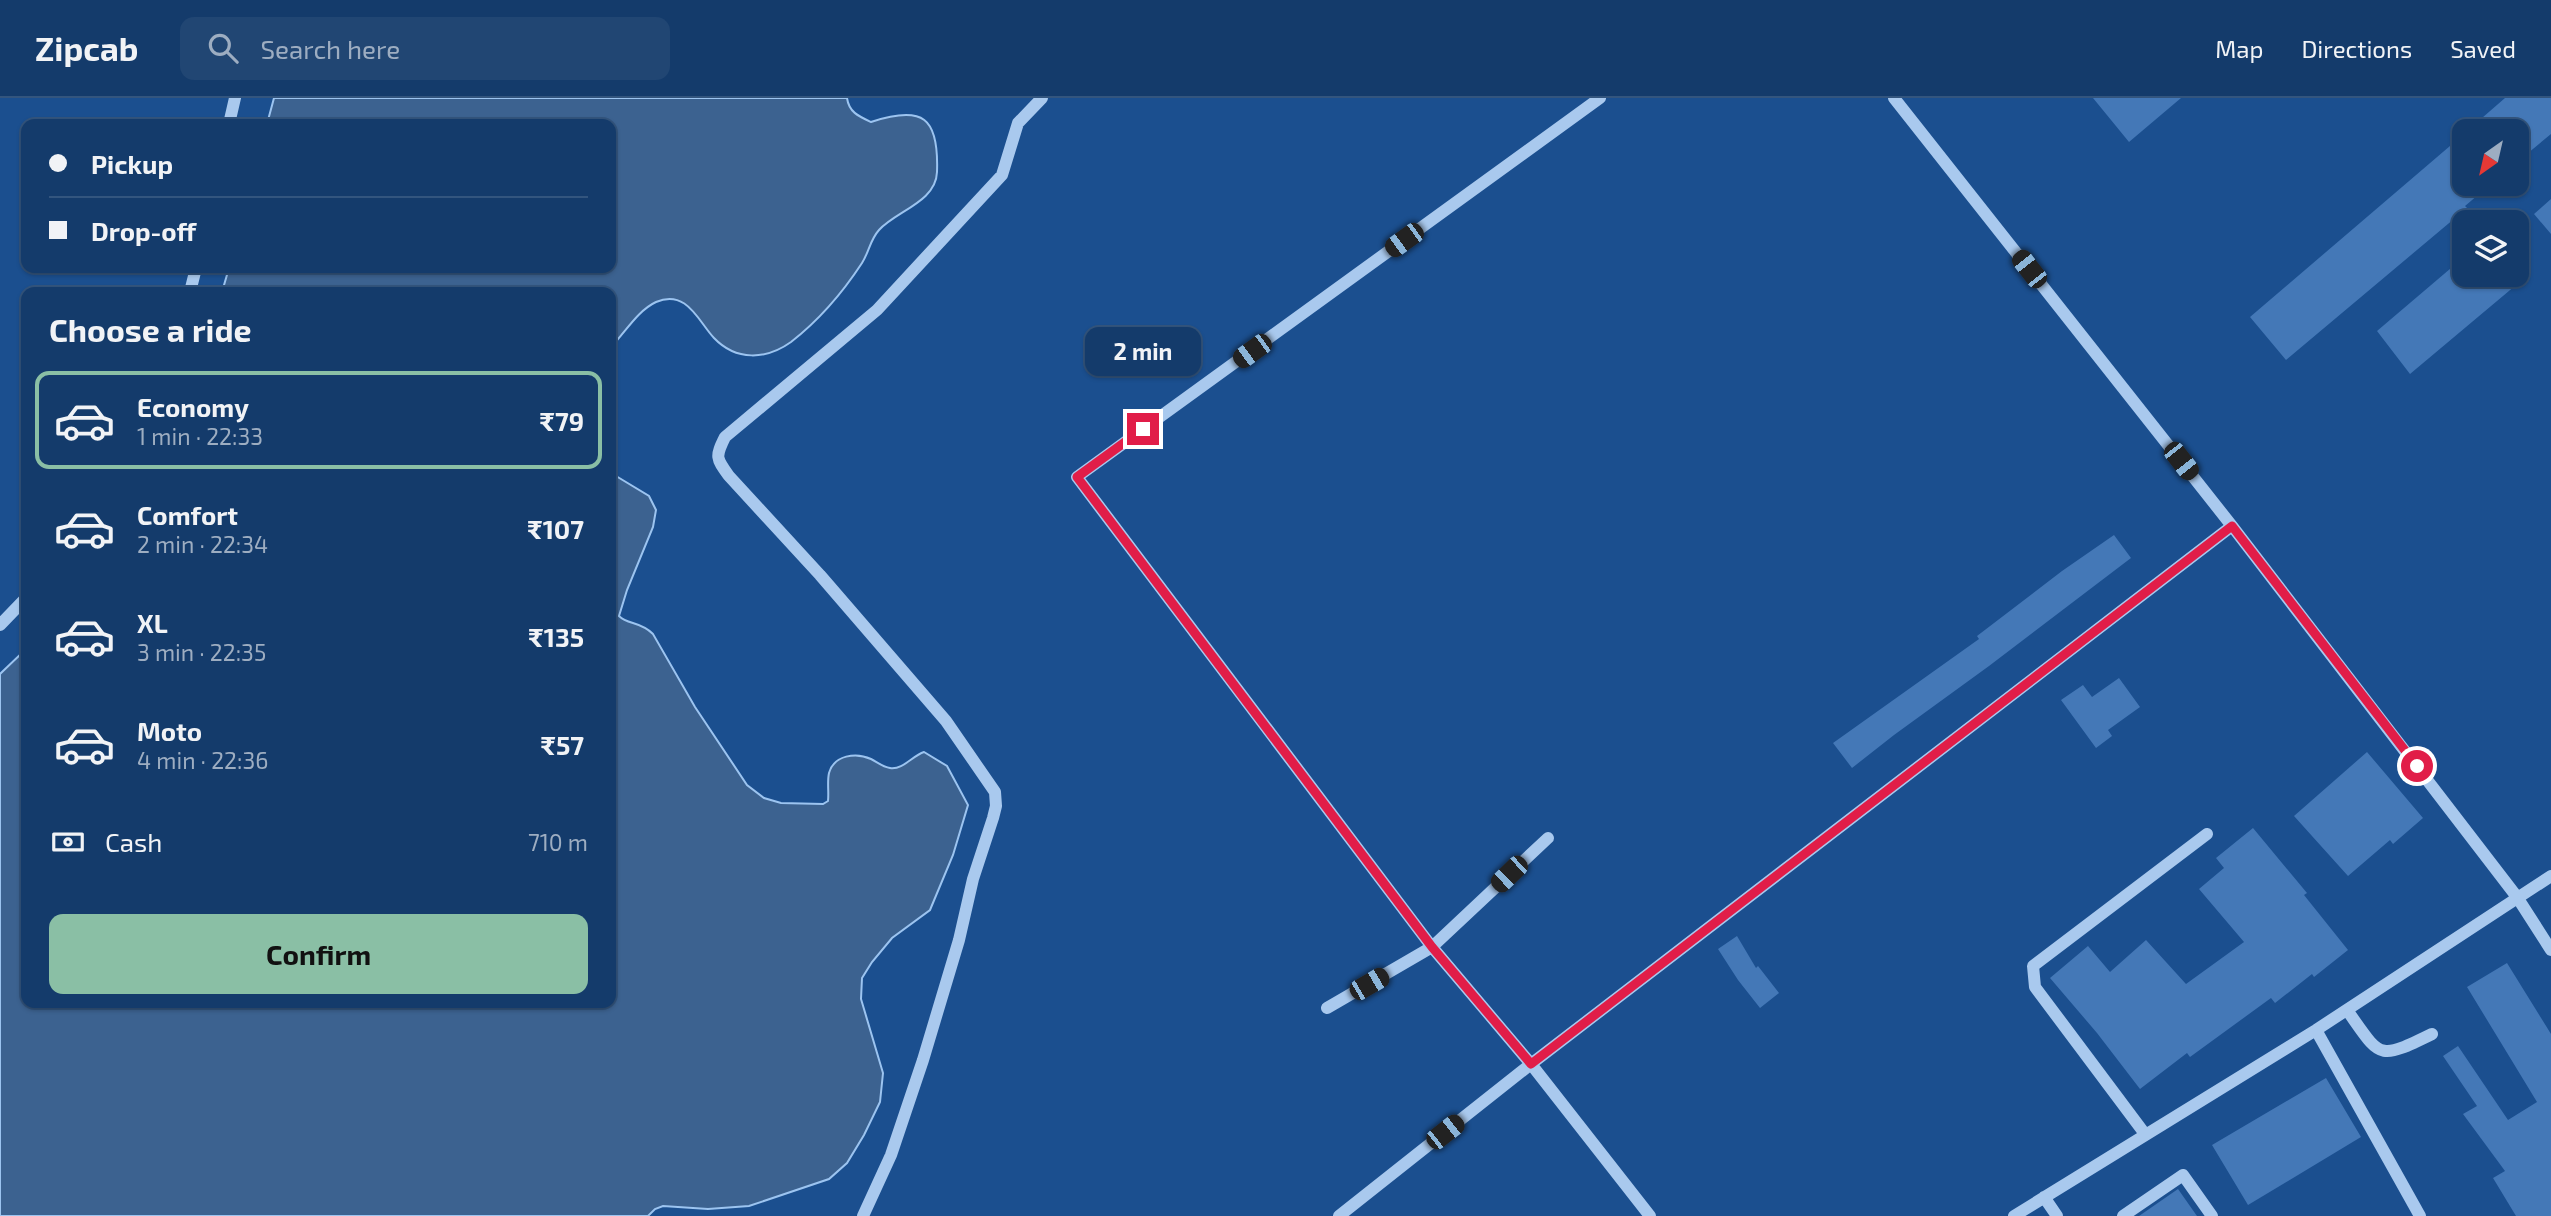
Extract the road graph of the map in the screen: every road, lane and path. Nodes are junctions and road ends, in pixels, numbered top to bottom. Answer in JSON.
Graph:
{"nodes":[{"id":1,"x":235,"y":98,"type":"edge"},
{"id":2,"x":1042,"y":98,"type":"edge"},
{"id":3,"x":1601,"y":98,"type":"edge"},
{"id":4,"x":1894,"y":98,"type":"edge"},
{"id":5,"x":230,"y":119,"type":"edge"},
{"id":6,"x":2232,"y":526,"type":"junction"},
{"id":7,"x":21,"y":603,"type":"edge"},
{"id":8,"x":0,"y":625,"type":"edge"},
{"id":9,"x":2207,"y":834,"type":"dead end"},
{"id":10,"x":1548,"y":838,"type":"dead end"},
{"id":11,"x":2551,"y":876,"type":"edge"},
{"id":12,"x":2518,"y":897,"type":"junction"},
{"id":13,"x":1432,"y":947,"type":"junction"},
{"id":14,"x":2551,"y":950,"type":"edge"},
{"id":15,"x":1327,"y":1008,"type":"dead end"},
{"id":16,"x":2347,"y":1010,"type":"junction"},
{"id":17,"x":2316,"y":1030,"type":"junction"},
{"id":18,"x":2432,"y":1034,"type":"dead end"},
{"id":19,"x":1531,"y":1064,"type":"junction"},
{"id":20,"x":2145,"y":1134,"type":"junction"},
{"id":21,"x":2044,"y":1197,"type":"junction"},
{"id":22,"x":863,"y":1216,"type":"edge"},
{"id":23,"x":1339,"y":1216,"type":"edge"},
{"id":24,"x":1650,"y":1216,"type":"edge"},
{"id":25,"x":2014,"y":1216,"type":"edge"},
{"id":26,"x":2057,"y":1216,"type":"edge"},
{"id":27,"x":2123,"y":1216,"type":"edge"},
{"id":28,"x":2212,"y":1216,"type":"edge"},
{"id":29,"x":2420,"y":1216,"type":"edge"}],
"edges":[{"from":1,"to":5,"type":"street"},
{"from":2,"to":22,"type":"street"},
{"from":3,"to":13,"type":"street"},
{"from":4,"to":6,"type":"street"},
{"from":6,"to":12,"type":"street"},
{"from":6,"to":19,"type":"street"},
{"from":7,"to":8,"type":"street"},
{"from":9,"to":20,"type":"street"},
{"from":10,"to":13,"type":"street"},
{"from":11,"to":12,"type":"street"},
{"from":12,"to":14,"type":"street"},
{"from":12,"to":16,"type":"street"},
{"from":13,"to":15,"type":"street"},
{"from":13,"to":19,"type":"street"},
{"from":16,"to":17,"type":"street"},
{"from":16,"to":18,"type":"street"},
{"from":17,"to":20,"type":"street"},
{"from":17,"to":29,"type":"street"},
{"from":19,"to":23,"type":"street"},
{"from":19,"to":24,"type":"street"},
{"from":20,"to":21,"type":"street"},
{"from":21,"to":25,"type":"street"},
{"from":21,"to":26,"type":"street"},
{"from":27,"to":28,"type":"street"}]}
